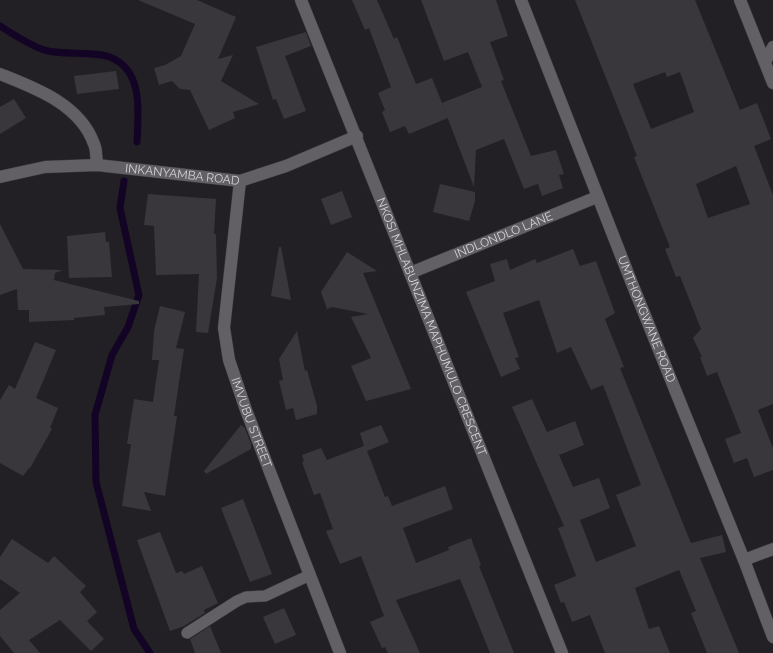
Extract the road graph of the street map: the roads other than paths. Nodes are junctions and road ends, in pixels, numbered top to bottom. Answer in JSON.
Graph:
{"nodes":[{"id":1,"x":301,"y":0,"type":"edge"},
{"id":2,"x":521,"y":0,"type":"edge"},
{"id":3,"x":740,"y":0,"type":"edge"},
{"id":4,"x":773,"y":47,"type":"edge"},
{"id":5,"x":765,"y":62,"type":"junction"},
{"id":6,"x":0,"y":74,"type":"edge"},
{"id":7,"x":773,"y":83,"type":"edge"},
{"id":8,"x":357,"y":136,"type":"junction"},
{"id":9,"x":97,"y":165,"type":"junction"},
{"id":10,"x":0,"y":177,"type":"edge"},
{"id":11,"x":240,"y":181,"type":"junction"},
{"id":12,"x":598,"y":197,"type":"junction"},
{"id":13,"x":410,"y":273,"type":"junction"},
{"id":14,"x":773,"y":549,"type":"edge"},
{"id":15,"x":744,"y":560,"type":"junction"},
{"id":16,"x":310,"y":575,"type":"junction"},
{"id":17,"x":187,"y":633,"type":"dead end"},
{"id":18,"x":773,"y":637,"type":"edge"},
{"id":19,"x":340,"y":653,"type":"edge"},
{"id":20,"x":562,"y":653,"type":"edge"}],
"edges":[{"from":1,"to":8,"type":"street","name":"NKOSI MHLABUNZIMA MAPHUMULO CRESCENT"},
{"from":2,"to":12,"type":"street","name":"UMTHONGWANE ROAD"},
{"from":3,"to":5,"type":"street"},
{"from":4,"to":5,"type":"street"},
{"from":5,"to":7,"type":"street"},
{"from":6,"to":9,"type":"street"},
{"from":8,"to":11,"type":"street","name":"INKANYAMBA ROAD"},
{"from":8,"to":13,"type":"street","name":"NKOSI MHLABUNZIMA MAPHUMULO CRESCENT"},
{"from":9,"to":10,"type":"street","name":"INKANYAMBA ROAD"},
{"from":9,"to":11,"type":"street","name":"INKANYAMBA ROAD"},
{"from":11,"to":16,"type":"street","name":"IMVUBU STREET"},
{"from":12,"to":13,"type":"street","name":"INDLONDLO LANE"},
{"from":12,"to":15,"type":"street","name":"UMTHONGWANE ROAD"},
{"from":13,"to":20,"type":"street","name":"NKOSI MHLABUNZIMA MAPHUMULO CRESCENT"},
{"from":14,"to":15,"type":"street"},
{"from":15,"to":18,"type":"street","name":"UMTHONGWANE ROAD"},
{"from":16,"to":17,"type":"lane"},
{"from":16,"to":19,"type":"street","name":"IMVUBU STREET"}]}
